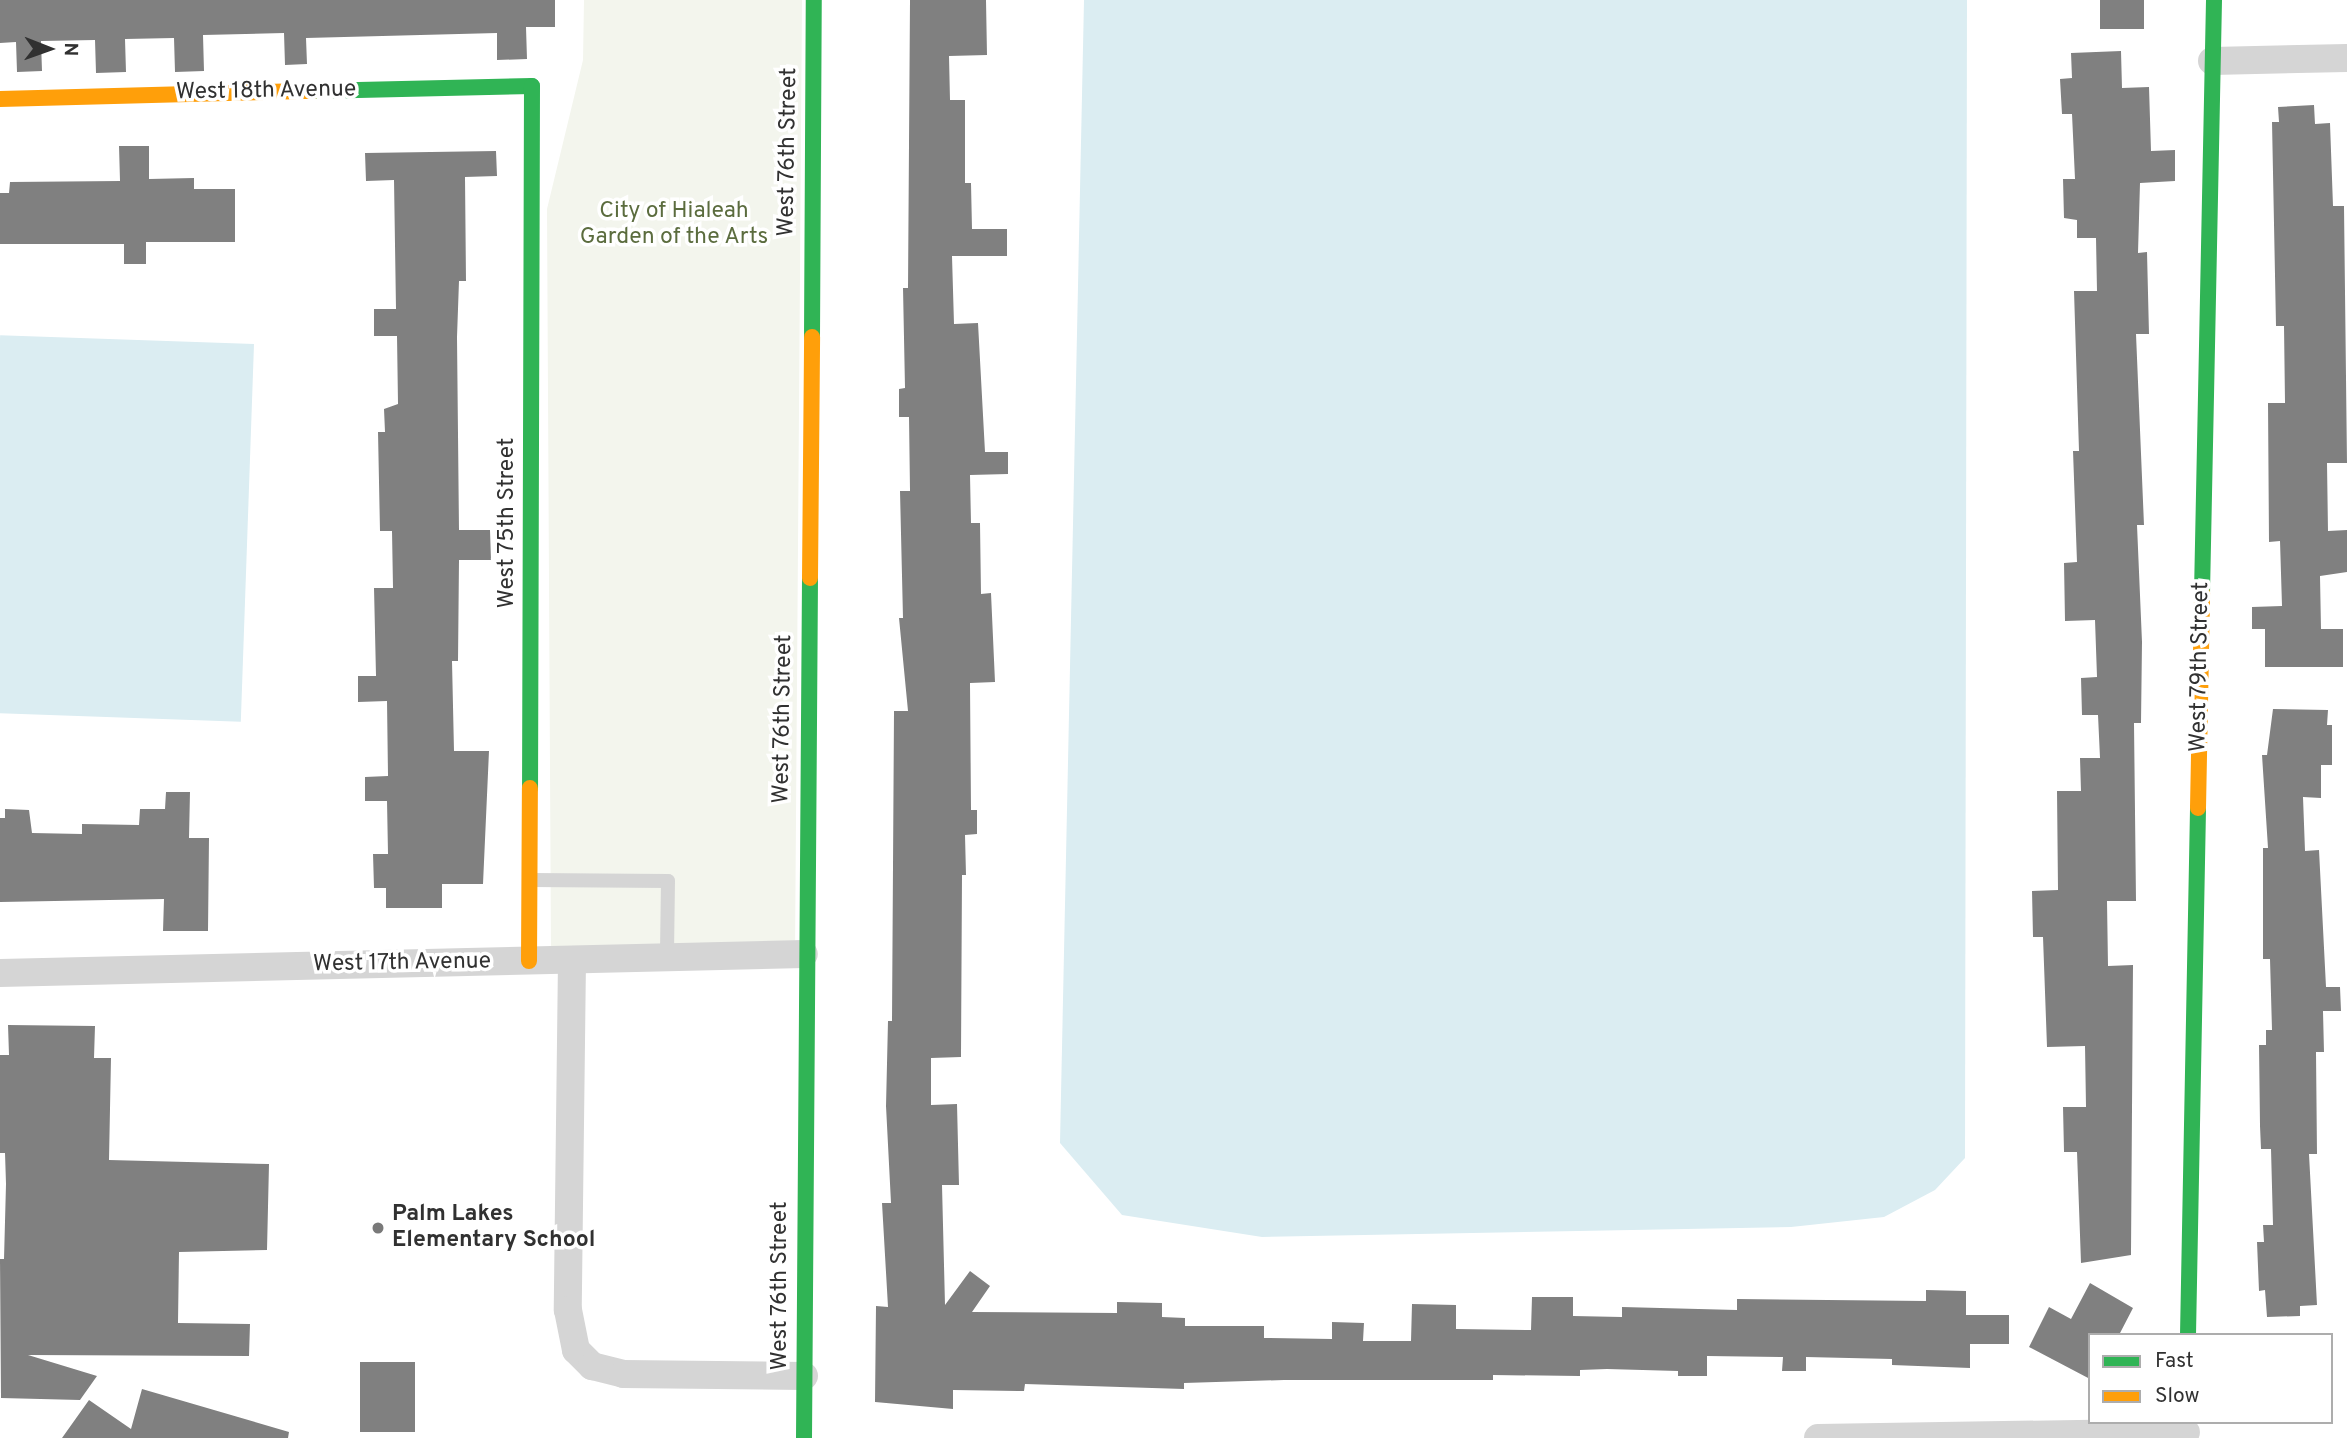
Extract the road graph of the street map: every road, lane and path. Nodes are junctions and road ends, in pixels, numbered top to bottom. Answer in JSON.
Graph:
{"nodes":[{"id":1,"x":814,"y":0,"type":"edge"},
{"id":2,"x":2214,"y":0,"type":"edge"},
{"id":3,"x":2347,"y":58,"type":"edge"},
{"id":4,"x":2212,"y":61,"type":"junction"},
{"id":5,"x":532,"y":86,"type":"joint"},
{"id":6,"x":0,"y":99,"type":"edge"},
{"id":7,"x":529,"y":880,"type":"junction"},
{"id":8,"x":804,"y":954,"type":"junction"},
{"id":9,"x":667,"y":955,"type":"junction"},
{"id":10,"x":572,"y":960,"type":"junction"},
{"id":11,"x":529,"y":961,"type":"junction"},
{"id":12,"x":0,"y":973,"type":"edge"},
{"id":13,"x":2188,"y":1333,"type":"edge"},
{"id":14,"x":804,"y":1376,"type":"junction"},
{"id":15,"x":2186,"y":1431,"type":"edge"},
{"id":16,"x":804,"y":1438,"type":"edge"},
{"id":17,"x":1818,"y":1438,"type":"edge"}],
"edges":[{"from":1,"to":8,"type":"street","name":"West 76th Street"},
{"from":2,"to":4,"type":"street","name":"West 79th Street"},
{"from":3,"to":4,"type":"street"},
{"from":4,"to":13,"type":"street","name":"West 79th Street"},
{"from":5,"to":6,"type":"street","name":"West 18th Avenue"},
{"from":5,"to":7,"type":"street","name":"West 75th Street"},
{"from":7,"to":9,"type":"lane"},
{"from":7,"to":11,"type":"street","name":"West 75th Street"},
{"from":8,"to":9,"type":"street","name":"West 17th Avenue"},
{"from":8,"to":14,"type":"street","name":"West 76th Street"},
{"from":9,"to":10,"type":"street","name":"West 17th Avenue"},
{"from":10,"to":11,"type":"street","name":"West 17th Avenue"},
{"from":10,"to":14,"type":"street"},
{"from":11,"to":12,"type":"street","name":"West 17th Avenue"},
{"from":14,"to":16,"type":"street","name":"West 76th Street"},
{"from":15,"to":17,"type":"street"}]}
